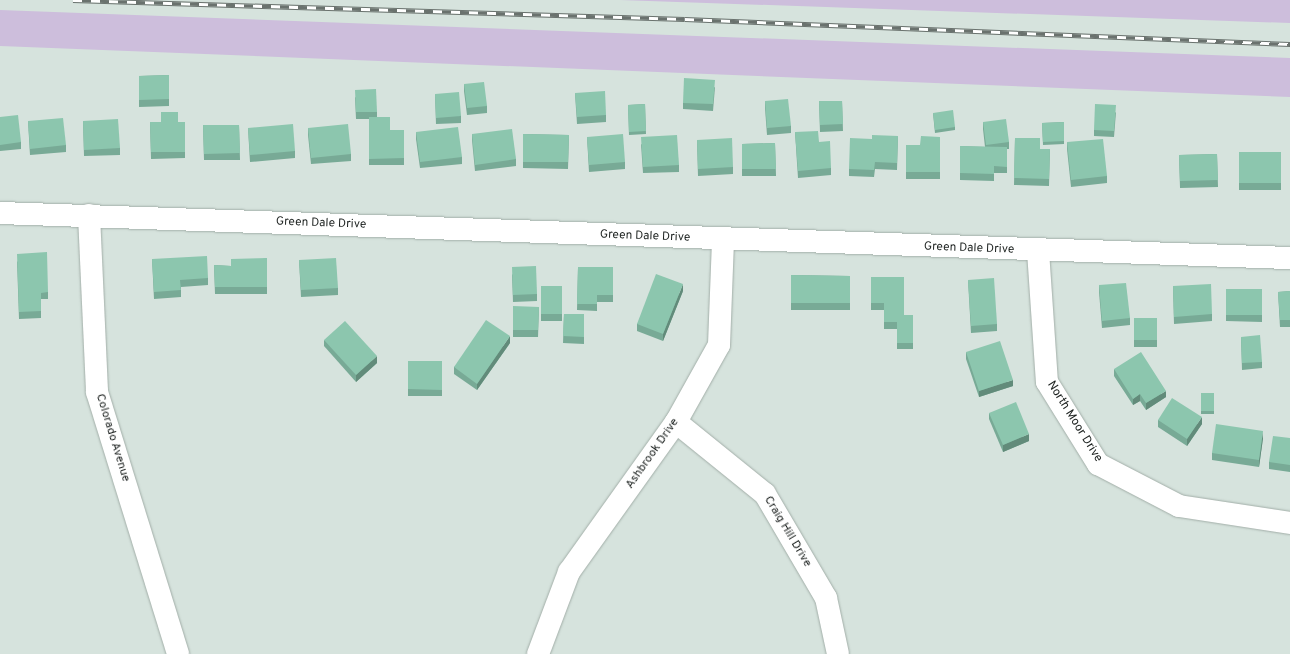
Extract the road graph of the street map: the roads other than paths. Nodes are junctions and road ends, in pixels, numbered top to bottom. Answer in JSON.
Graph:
{"nodes":[{"id":1,"x":0,"y":213,"type":"edge"},
{"id":2,"x":89,"y":215,"type":"junction"},
{"id":3,"x":723,"y":240,"type":"junction"},
{"id":4,"x":1038,"y":251,"type":"junction"},
{"id":5,"x":1290,"y":258,"type":"edge"},
{"id":6,"x":676,"y":422,"type":"junction"},
{"id":7,"x":1290,"y":523,"type":"edge"},
{"id":8,"x":178,"y":654,"type":"edge"},
{"id":9,"x":538,"y":654,"type":"edge"},
{"id":10,"x":838,"y":654,"type":"edge"}],
"edges":[{"from":1,"to":2,"type":"street","name":"Green Dale Drive"},
{"from":2,"to":3,"type":"street","name":"Green Dale Drive"},
{"from":2,"to":8,"type":"street","name":"Colorado Avenue"},
{"from":3,"to":4,"type":"street","name":"Green Dale Drive"},
{"from":3,"to":6,"type":"street","name":"Ashbrook Drive"},
{"from":4,"to":5,"type":"street","name":"Green Dale Drive"},
{"from":4,"to":7,"type":"street","name":"North Moor Drive"},
{"from":6,"to":9,"type":"street","name":"Ashbrook Drive"},
{"from":6,"to":10,"type":"street","name":"Craig Hill Drive"}]}
